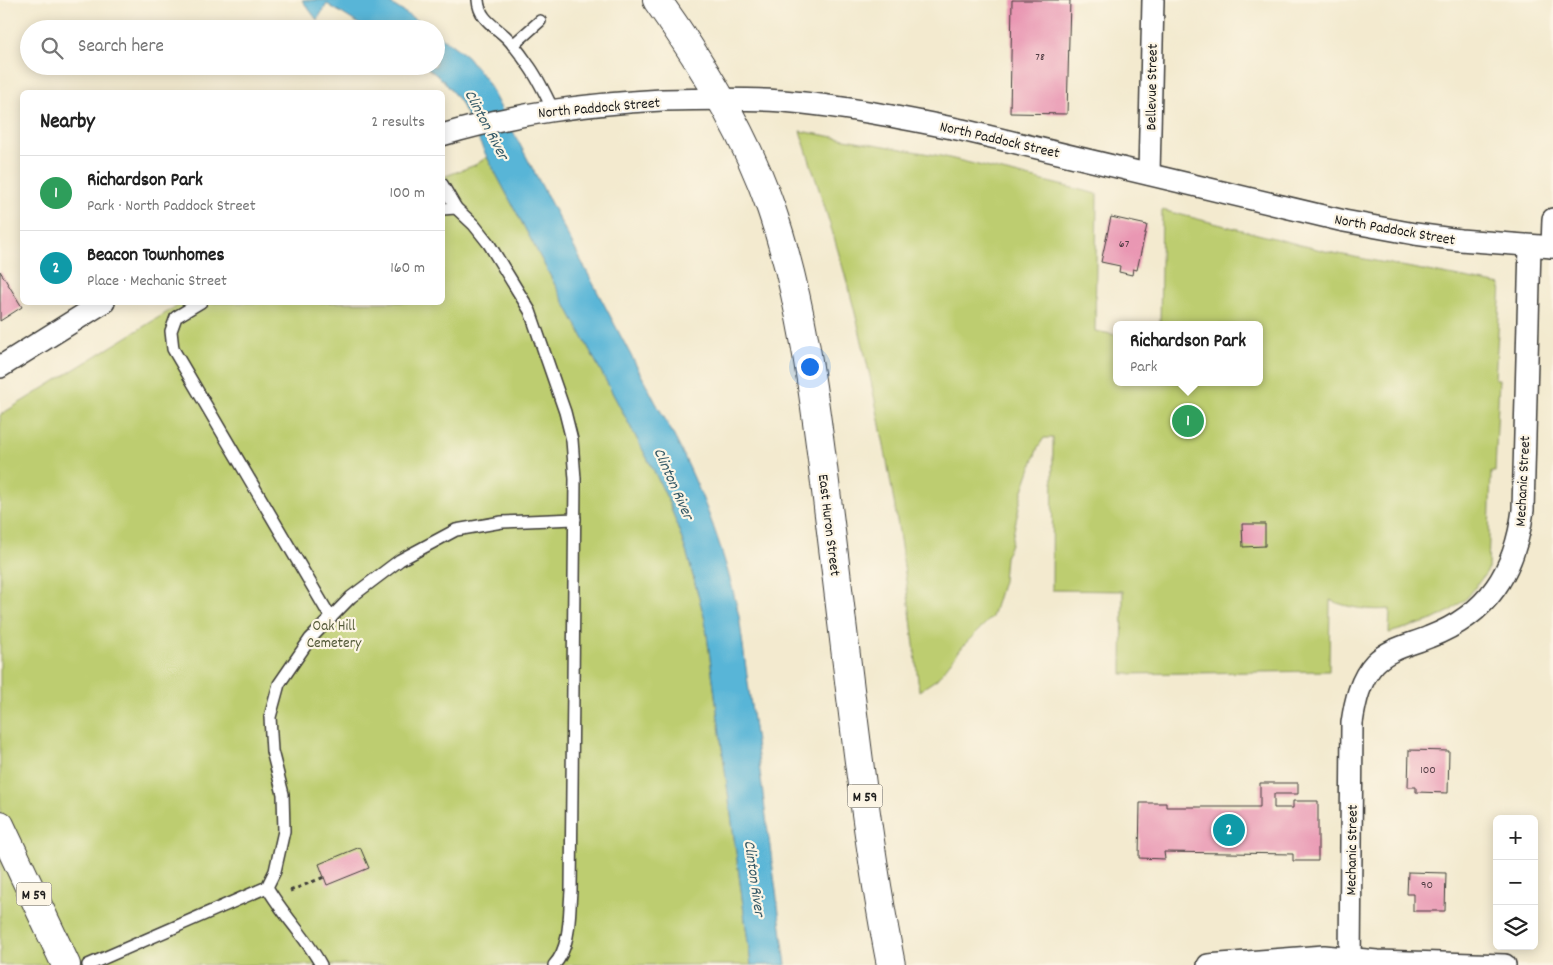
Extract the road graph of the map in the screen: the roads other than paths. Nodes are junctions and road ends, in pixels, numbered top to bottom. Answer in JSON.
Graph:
{"nodes":[{"id":1,"x":478,"y":0,"type":"edge"},
{"id":2,"x":657,"y":0,"type":"edge"},
{"id":3,"x":1153,"y":0,"type":"edge"},
{"id":4,"x":540,"y":21,"type":"dead end"},
{"id":5,"x":513,"y":45,"type":"junction"},
{"id":6,"x":720,"y":98,"type":"junction"},
{"id":7,"x":553,"y":110,"type":"junction"},
{"id":8,"x":446,"y":134,"type":"edge"},
{"id":9,"x":1149,"y":174,"type":"junction"},
{"id":10,"x":445,"y":189,"type":"edge"},
{"id":11,"x":456,"y":208,"type":"junction"},
{"id":12,"x":445,"y":209,"type":"edge"},
{"id":13,"x":1553,"y":220,"type":"edge"},
{"id":14,"x":1530,"y":246,"type":"junction"},
{"id":15,"x":1553,"y":247,"type":"edge"},
{"id":16,"x":99,"y":305,"type":"edge"},
{"id":17,"x":197,"y":305,"type":"edge"},
{"id":18,"x":0,"y":367,"type":"edge"},
{"id":19,"x":575,"y":519,"type":"junction"},
{"id":20,"x":331,"y":618,"type":"junction"},
{"id":21,"x":0,"y":825,"type":"edge"},
{"id":22,"x":267,"y":887,"type":"junction"},
{"id":23,"x":1350,"y":962,"type":"edge"},
{"id":24,"x":66,"y":965,"type":"edge"},
{"id":25,"x":88,"y":965,"type":"edge"},
{"id":26,"x":321,"y":965,"type":"edge"},
{"id":27,"x":554,"y":965,"type":"edge"},
{"id":28,"x":891,"y":965,"type":"edge"},
{"id":29,"x":1217,"y":965,"type":"edge"},
{"id":30,"x":1505,"y":965,"type":"edge"}],
"edges":[{"from":1,"to":5,"type":"lane"},
{"from":2,"to":6,"type":"highway","number":"M 59"},
{"from":3,"to":9,"type":"street","name":"Bellevue Street"},
{"from":4,"to":5,"type":"lane"},
{"from":5,"to":7,"type":"lane"},
{"from":6,"to":7,"type":"street","name":"North Paddock Street"},
{"from":6,"to":9,"type":"street","name":"North Paddock Street"},
{"from":6,"to":28,"type":"highway","name":"East Huron Street","number":"M 59"},
{"from":7,"to":8,"type":"street","name":"North Paddock Street"},
{"from":9,"to":14,"type":"street","name":"North Paddock Street"},
{"from":10,"to":11,"type":"lane"},
{"from":11,"to":12,"type":"lane"},
{"from":11,"to":19,"type":"lane"},
{"from":13,"to":15,"type":"street"},
{"from":14,"to":15,"type":"street","name":"North Paddock Street"},
{"from":14,"to":23,"type":"street","name":"Mechanic Street"},
{"from":16,"to":18,"type":"street"},
{"from":17,"to":20,"type":"lane"},
{"from":19,"to":20,"type":"lane"},
{"from":19,"to":27,"type":"lane"},
{"from":20,"to":22,"type":"lane"},
{"from":21,"to":24,"type":"highway","number":"M 59"},
{"from":22,"to":25,"type":"lane"},
{"from":22,"to":26,"type":"lane"},
{"from":23,"to":29,"type":"street"},
{"from":23,"to":30,"type":"street"}]}
